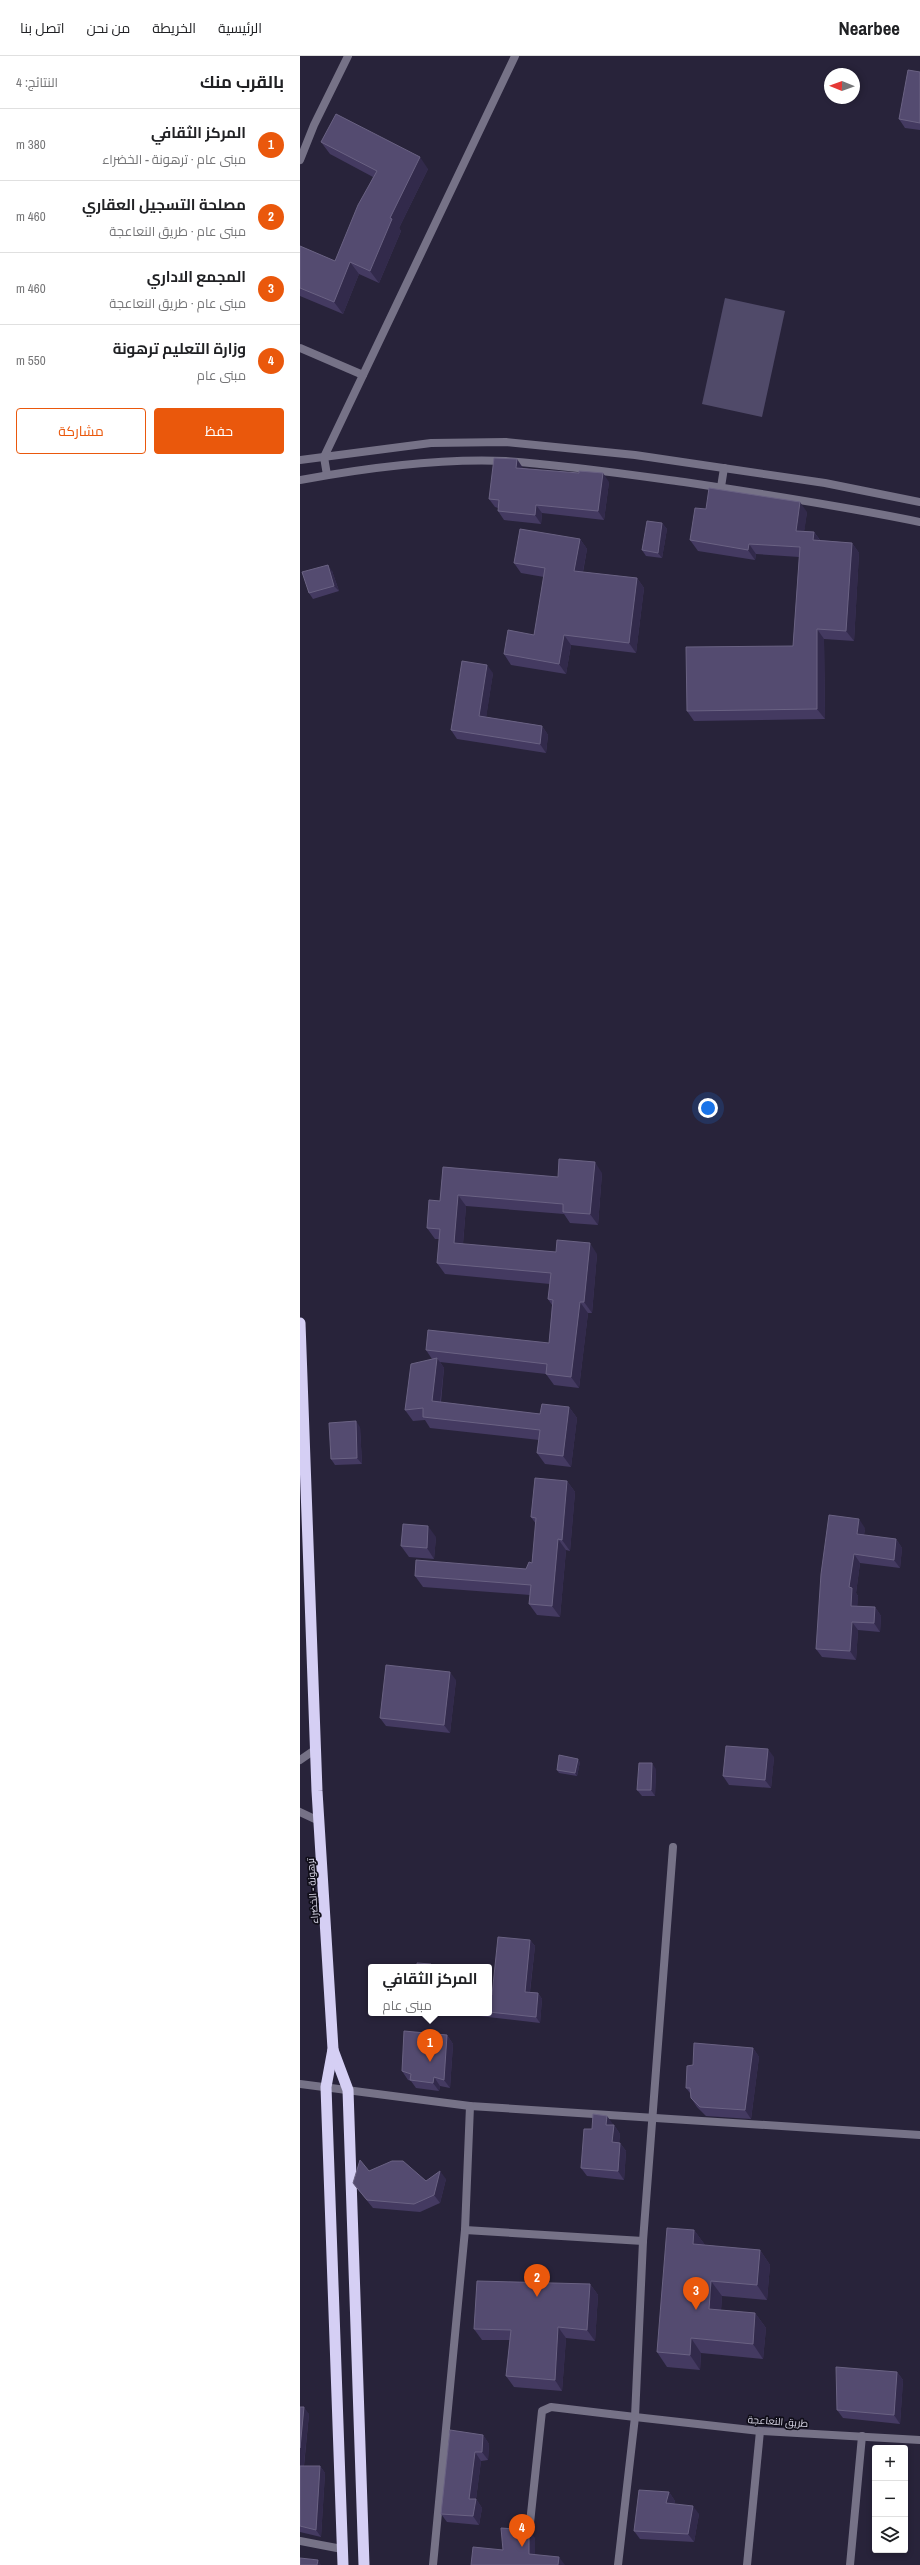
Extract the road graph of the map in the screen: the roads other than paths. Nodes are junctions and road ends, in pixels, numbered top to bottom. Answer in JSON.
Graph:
{"nodes":[{"id":1,"x":348,"y":56,"type":"edge"},
{"id":2,"x":515,"y":56,"type":"edge"},
{"id":3,"x":300,"y":160,"type":"edge"},
{"id":4,"x":300,"y":348,"type":"edge"},
{"id":5,"x":363,"y":375,"type":"junction"},
{"id":6,"x":324,"y":457,"type":"junction"},
{"id":7,"x":300,"y":460,"type":"edge"},
{"id":8,"x":724,"y":468,"type":"junction"},
{"id":9,"x":326,"y":475,"type":"junction"},
{"id":10,"x":300,"y":480,"type":"edge"},
{"id":11,"x":721,"y":488,"type":"junction"},
{"id":12,"x":920,"y":502,"type":"edge"},
{"id":13,"x":920,"y":522,"type":"edge"},
{"id":14,"x":300,"y":1322,"type":"edge"},
{"id":15,"x":303,"y":1440,"type":"edge"},
{"id":16,"x":316,"y":1750,"type":"junction"},
{"id":17,"x":300,"y":1760,"type":"edge"},
{"id":18,"x":300,"y":1812,"type":"edge"},
{"id":19,"x":319,"y":1822,"type":"junction"},
{"id":20,"x":673,"y":1847,"type":"dead end"},
{"id":21,"x":333,"y":2049,"type":"junction"},
{"id":22,"x":300,"y":2084,"type":"edge"},
{"id":23,"x":326,"y":2087,"type":"junction"},
{"id":24,"x":348,"y":2090,"type":"junction"},
{"id":25,"x":470,"y":2106,"type":"junction"},
{"id":26,"x":651,"y":2119,"type":"junction"},
{"id":27,"x":920,"y":2135,"type":"edge"},
{"id":28,"x":465,"y":2230,"type":"junction"},
{"id":29,"x":643,"y":2241,"type":"junction"},
{"id":30,"x":635,"y":2417,"type":"junction"},
{"id":31,"x":760,"y":2431,"type":"junction"},
{"id":32,"x":862,"y":2436,"type":"junction"},
{"id":33,"x":920,"y":2440,"type":"edge"},
{"id":34,"x":530,"y":2523,"type":"dead end"},
{"id":35,"x":300,"y":2541,"type":"edge"},
{"id":36,"x":342,"y":2549,"type":"junction"},
{"id":37,"x":343,"y":2565,"type":"edge"},
{"id":38,"x":364,"y":2565,"type":"edge"},
{"id":39,"x":433,"y":2565,"type":"edge"},
{"id":40,"x":618,"y":2565,"type":"edge"},
{"id":41,"x":747,"y":2565,"type":"edge"},
{"id":42,"x":850,"y":2565,"type":"edge"}],
"edges":[{"from":1,"to":3,"type":"street"},
{"from":2,"to":5,"type":"street"},
{"from":4,"to":5,"type":"street"},
{"from":5,"to":6,"type":"street"},
{"from":6,"to":7,"type":"street"},
{"from":6,"to":8,"type":"street"},
{"from":6,"to":9,"type":"street"},
{"from":8,"to":11,"type":"street"},
{"from":8,"to":12,"type":"street"},
{"from":9,"to":10,"type":"street"},
{"from":9,"to":11,"type":"street"},
{"from":11,"to":13,"type":"street"},
{"from":14,"to":15,"type":"highway","name":"ترهونة - الخضراء"},
{"from":15,"to":16,"type":"highway","name":"ترهونة - الخضراء"},
{"from":16,"to":17,"type":"street"},
{"from":16,"to":19,"type":"highway","name":"ترهونة - الخضراء"},
{"from":18,"to":19,"type":"street"},
{"from":19,"to":21,"type":"highway","name":"ترهونة - الخضراء"},
{"from":20,"to":26,"type":"street"},
{"from":21,"to":23,"type":"highway"},
{"from":21,"to":24,"type":"highway"},
{"from":22,"to":23,"type":"street"},
{"from":23,"to":24,"type":"street"},
{"from":23,"to":36,"type":"highway"},
{"from":24,"to":25,"type":"street"},
{"from":24,"to":38,"type":"highway"},
{"from":25,"to":26,"type":"street"},
{"from":25,"to":28,"type":"street"},
{"from":26,"to":27,"type":"street"},
{"from":26,"to":29,"type":"street"},
{"from":28,"to":29,"type":"street"},
{"from":28,"to":39,"type":"street"},
{"from":29,"to":30,"type":"street"},
{"from":30,"to":31,"type":"street","name":"طريق النعاعجة"},
{"from":30,"to":34,"type":"street","name":"طريق النعاعجة"},
{"from":30,"to":40,"type":"street"},
{"from":31,"to":32,"type":"street","name":"طريق النعاعجة"},
{"from":31,"to":41,"type":"street"},
{"from":32,"to":33,"type":"street","name":"طريق النعاعجة"},
{"from":32,"to":42,"type":"street"},
{"from":35,"to":36,"type":"street"},
{"from":36,"to":37,"type":"highway"}]}
